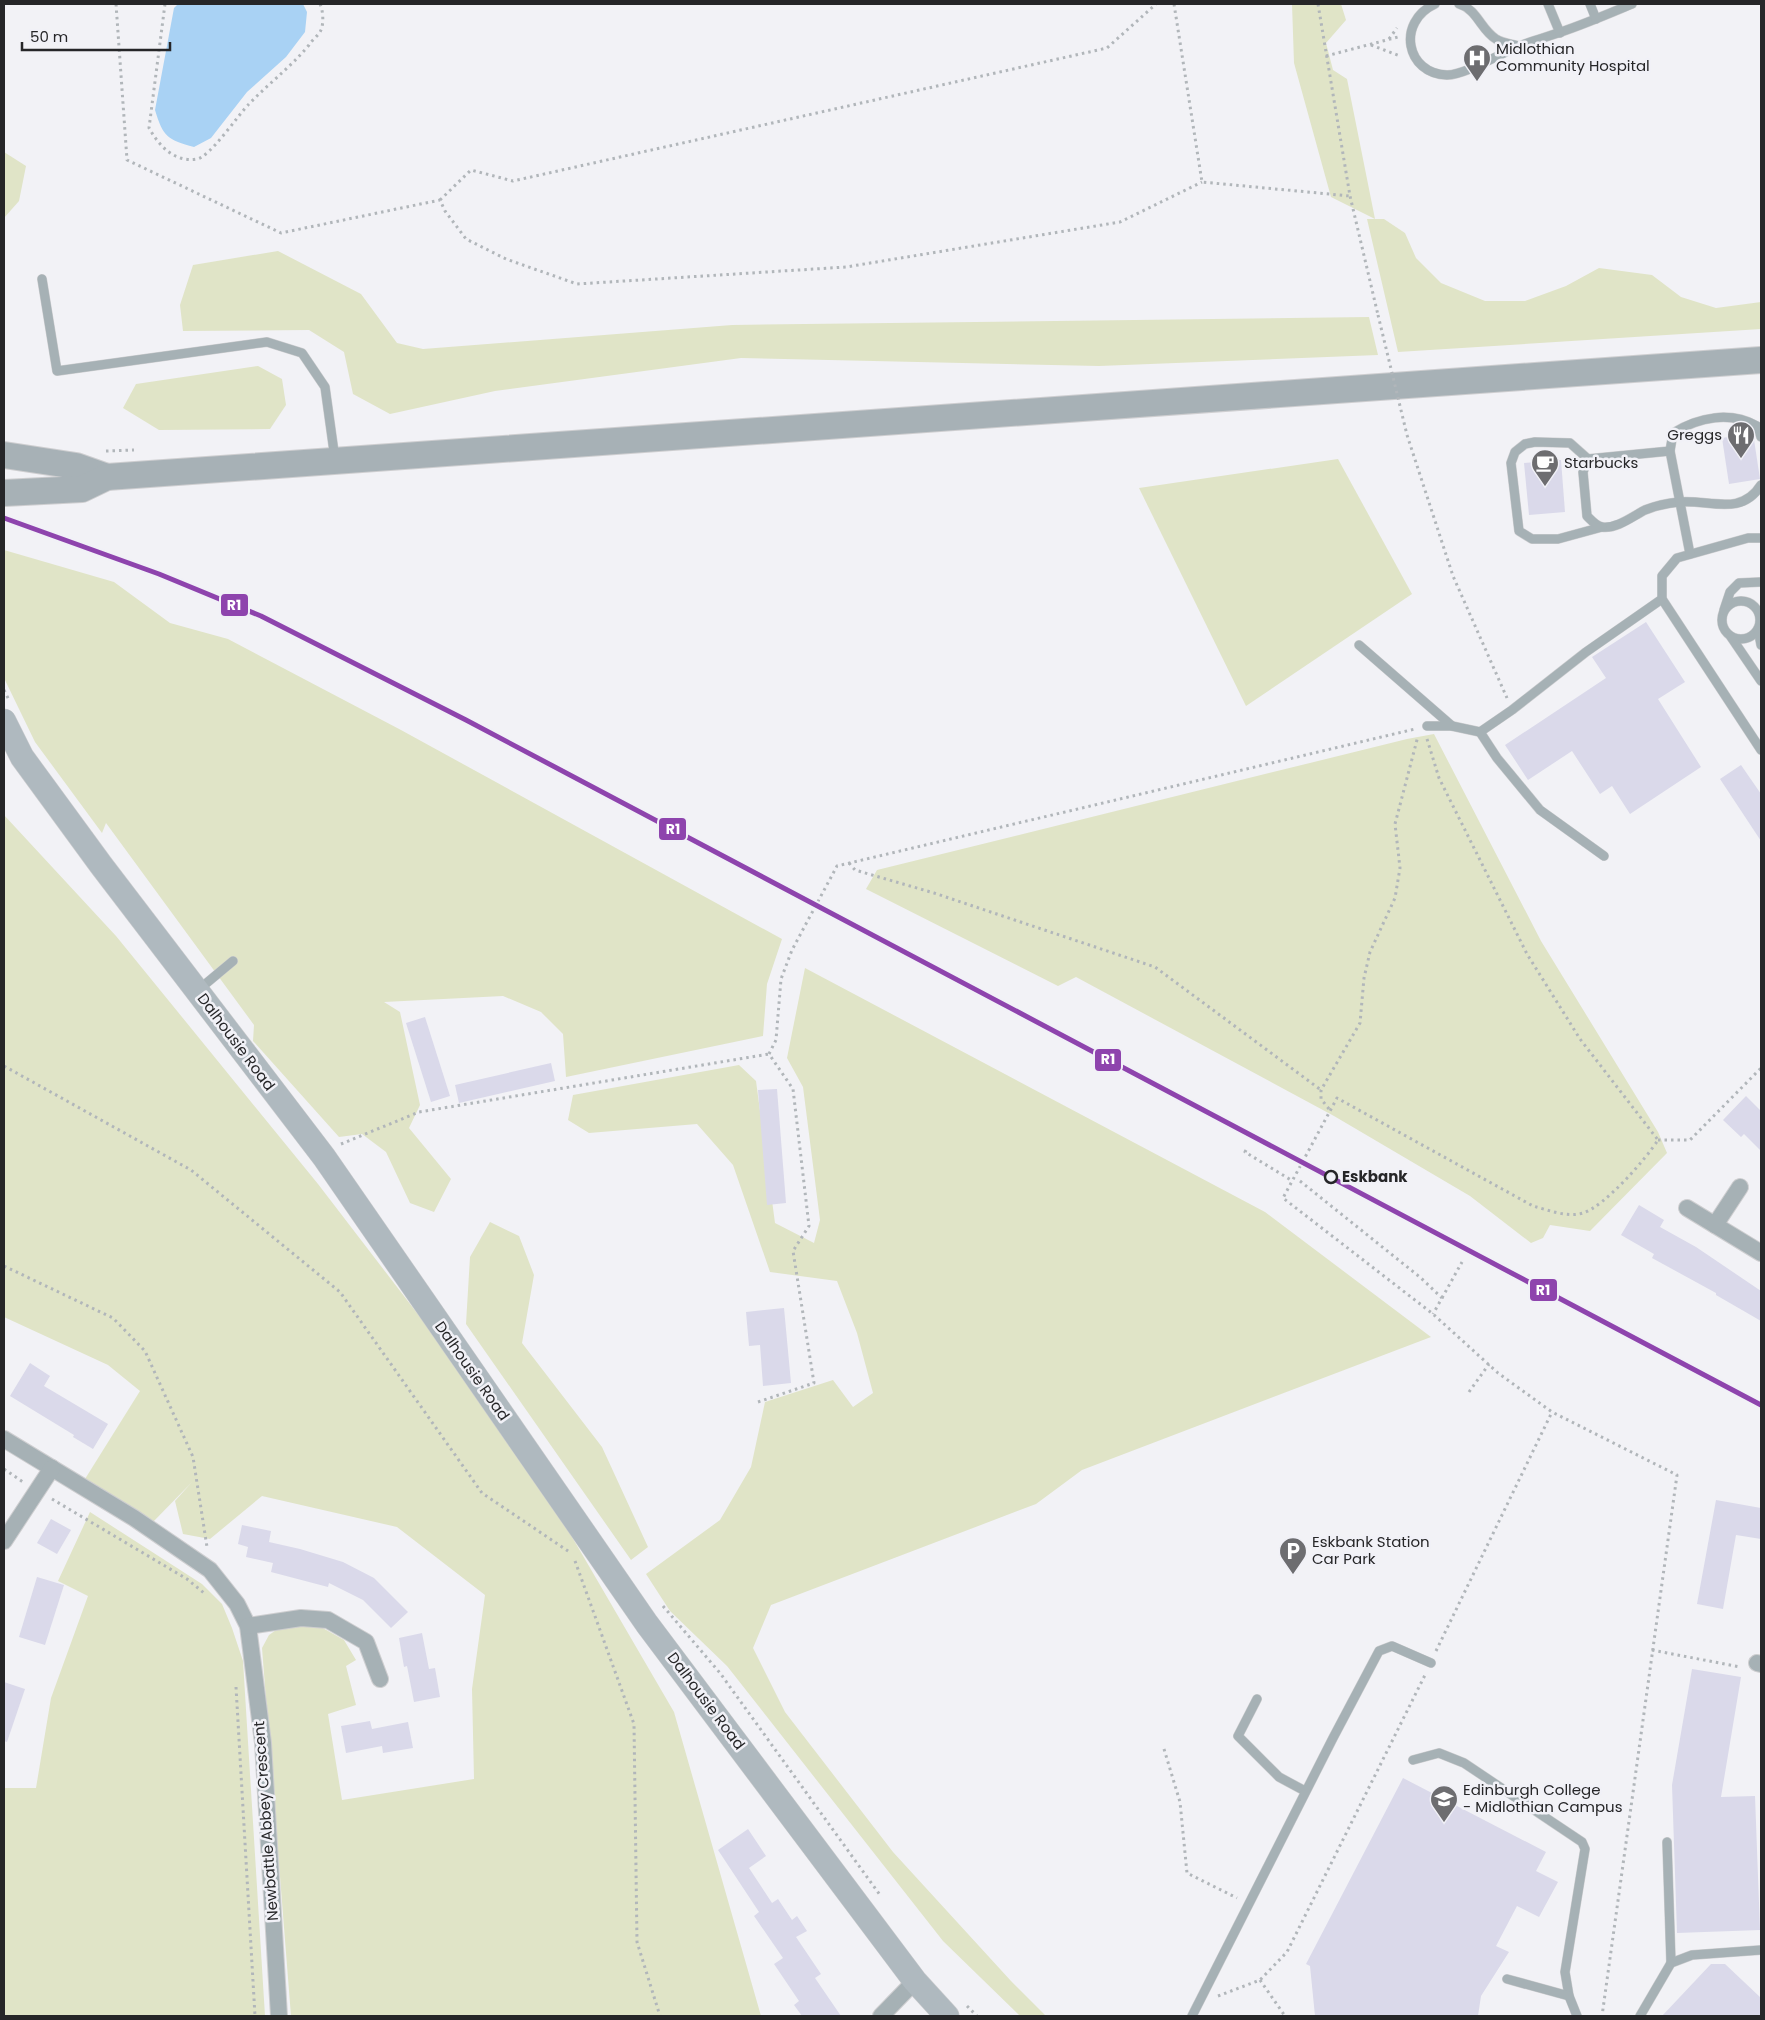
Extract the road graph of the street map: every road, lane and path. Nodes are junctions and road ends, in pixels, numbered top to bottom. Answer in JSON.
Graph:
{"nodes":[{"id":1,"x":116,"y":4,"type":"edge"},
{"id":2,"x":165,"y":4,"type":"edge"},
{"id":3,"x":320,"y":4,"type":"edge"},
{"id":4,"x":1156,"y":4,"type":"edge"},
{"id":5,"x":1174,"y":4,"type":"edge"},
{"id":6,"x":1318,"y":4,"type":"edge"},
{"id":7,"x":1434,"y":4,"type":"edge"},
{"id":8,"x":1459,"y":4,"type":"edge"},
{"id":9,"x":1548,"y":4,"type":"edge"},
{"id":10,"x":1590,"y":4,"type":"edge"},
{"id":11,"x":1632,"y":4,"type":"edge"},
{"id":12,"x":1596,"y":19,"type":"junction"},
{"id":13,"x":1560,"y":33,"type":"junction"},
{"id":14,"x":1410,"y":35,"type":"junction"},
{"id":15,"x":1370,"y":45,"type":"junction"},
{"id":16,"x":1519,"y":46,"type":"junction"},
{"id":17,"x":1326,"y":56,"type":"junction"},
{"id":18,"x":1420,"y":63,"type":"junction"},
{"id":19,"x":1202,"y":182,"type":"junction"},
{"id":20,"x":1350,"y":196,"type":"junction"},
{"id":21,"x":440,"y":200,"type":"junction"},
{"id":22,"x":42,"y":278,"type":"dead end"},
{"id":23,"x":1761,"y":360,"type":"edge"},
{"id":24,"x":1761,"y":437,"type":"edge"},
{"id":25,"x":100,"y":450,"type":"dead end"},
{"id":26,"x":140,"y":450,"type":"dead end"},
{"id":27,"x":1670,"y":451,"type":"junction"},
{"id":28,"x":4,"y":455,"type":"edge"},
{"id":29,"x":1588,"y":459,"type":"junction"},
{"id":30,"x":335,"y":462,"type":"junction"},
{"id":31,"x":107,"y":478,"type":"junction"},
{"id":32,"x":1761,"y":485,"type":"edge"},
{"id":33,"x":4,"y":493,"type":"edge"},
{"id":34,"x":1680,"y":502,"type":"junction"},
{"id":35,"x":1602,"y":527,"type":"junction"},
{"id":36,"x":1761,"y":538,"type":"edge"},
{"id":37,"x":1690,"y":554,"type":"junction"},
{"id":38,"x":1761,"y":582,"type":"edge"},
{"id":39,"x":1662,"y":598,"type":"junction"},
{"id":40,"x":1723,"y":615,"type":"junction"},
{"id":41,"x":1758,"y":629,"type":"junction"},
{"id":42,"x":1731,"y":637,"type":"junction"},
{"id":43,"x":1359,"y":645,"type":"dead end"},
{"id":44,"x":1761,"y":645,"type":"edge"},
{"id":45,"x":1761,"y":681,"type":"edge"},
{"id":46,"x":1512,"y":710,"type":"junction"},
{"id":47,"x":4,"y":721,"type":"edge"},
{"id":48,"x":1452,"y":726,"type":"junction"},
{"id":49,"x":1424,"y":727,"type":"junction"},
{"id":50,"x":1480,"y":732,"type":"junction"},
{"id":51,"x":1761,"y":750,"type":"edge"},
{"id":52,"x":1604,"y":856,"type":"dead end"},
{"id":53,"x":850,"y":863,"type":"junction"},
{"id":54,"x":233,"y":961,"type":"dead end"},
{"id":55,"x":197,"y":991,"type":"junction"},
{"id":56,"x":769,"y":1054,"type":"junction"},
{"id":57,"x":4,"y":1066,"type":"edge"},
{"id":58,"x":1761,"y":1068,"type":"edge"},
{"id":59,"x":1321,"y":1090,"type":"junction"},
{"id":60,"x":1330,"y":1109,"type":"junction"},
{"id":61,"x":1658,"y":1140,"type":"junction"},
{"id":62,"x":1246,"y":1150,"type":"dead end"},
{"id":63,"x":344,"y":1153,"type":"dead end"},
{"id":64,"x":1291,"y":1180,"type":"junction"},
{"id":65,"x":1300,"y":1181,"type":"dead end"},
{"id":66,"x":1740,"y":1187,"type":"dead end"},
{"id":67,"x":1687,"y":1208,"type":"dead end"},
{"id":68,"x":1715,"y":1225,"type":"junction"},
{"id":69,"x":1761,"y":1253,"type":"edge"},
{"id":70,"x":1462,"y":1262,"type":"dead end"},
{"id":71,"x":4,"y":1266,"type":"edge"},
{"id":72,"x":1442,"y":1298,"type":"junction"},
{"id":73,"x":1433,"y":1314,"type":"junction"},
{"id":74,"x":1489,"y":1364,"type":"junction"},
{"id":75,"x":1469,"y":1392,"type":"dead end"},
{"id":76,"x":758,"y":1402,"type":"dead end"},
{"id":77,"x":1552,"y":1412,"type":"junction"},
{"id":78,"x":4,"y":1439,"type":"edge"},
{"id":79,"x":52,"y":1468,"type":"junction"},
{"id":80,"x":4,"y":1470,"type":"edge"},
{"id":81,"x":37,"y":1490,"type":"junction"},
{"id":82,"x":4,"y":1541,"type":"edge"},
{"id":83,"x":210,"y":1570,"type":"junction"},
{"id":84,"x":206,"y":1595,"type":"dead end"},
{"id":85,"x":658,"y":1600,"type":"dead end"},
{"id":86,"x":248,"y":1626,"type":"junction"},
{"id":87,"x":1652,"y":1650,"type":"junction"},
{"id":88,"x":1431,"y":1663,"type":"junction"},
{"id":89,"x":1759,"y":1664,"type":"edge"},
{"id":90,"x":235,"y":1678,"type":"dead end"},
{"id":91,"x":380,"y":1678,"type":"dead end"},
{"id":92,"x":1257,"y":1698,"type":"dead end"},
{"id":93,"x":1164,"y":1749,"type":"dead end"},
{"id":94,"x":1413,"y":1760,"type":"dead end"},
{"id":95,"x":1305,"y":1791,"type":"junction"},
{"id":96,"x":1667,"y":1842,"type":"dead end"},
{"id":97,"x":882,"y":1898,"type":"dead end"},
{"id":98,"x":1248,"y":1904,"type":"junction"},
{"id":99,"x":1761,"y":1950,"type":"edge"},
{"id":100,"x":1670,"y":1963,"type":"junction"},
{"id":101,"x":1507,"y":1979,"type":"dead end"},
{"id":102,"x":1260,"y":1980,"type":"junction"},
{"id":103,"x":915,"y":1981,"type":"junction"},
{"id":104,"x":1569,"y":1996,"type":"junction"},
{"id":105,"x":1198,"y":2003,"type":"junction"},
{"id":106,"x":956,"y":2010,"type":"edge"},
{"id":107,"x":255,"y":2016,"type":"edge"},
{"id":108,"x":279,"y":2016,"type":"edge"},
{"id":109,"x":660,"y":2016,"type":"edge"},
{"id":110,"x":881,"y":2016,"type":"edge"},
{"id":111,"x":977,"y":2016,"type":"edge"},
{"id":112,"x":1192,"y":2016,"type":"edge"},
{"id":113,"x":1285,"y":2016,"type":"edge"},
{"id":114,"x":1577,"y":2016,"type":"edge"},
{"id":115,"x":1602,"y":2016,"type":"edge"},
{"id":116,"x":1640,"y":2016,"type":"edge"}],
"edges":[{"from":1,"to":21,"type":"path"},
{"from":2,"to":3,"type":"path"},
{"from":4,"to":21,"type":"path"},
{"from":5,"to":19,"type":"path"},
{"from":6,"to":17,"type":"path"},
{"from":7,"to":14,"type":"lane"},
{"from":8,"to":16,"type":"lane"},
{"from":9,"to":13,"type":"lane"},
{"from":10,"to":12,"type":"lane"},
{"from":11,"to":12,"type":"lane"},
{"from":12,"to":13,"type":"lane"},
{"from":13,"to":16,"type":"lane"},
{"from":14,"to":15,"type":"path"},
{"from":14,"to":18,"type":"lane"},
{"from":15,"to":17,"type":"path"},
{"from":15,"to":18,"type":"path"},
{"from":16,"to":18,"type":"lane"},
{"from":17,"to":20,"type":"path"},
{"from":19,"to":20,"type":"path"},
{"from":19,"to":21,"type":"path"},
{"from":20,"to":46,"type":"path","bridge":true},
{"from":22,"to":30,"type":"lane"},
{"from":23,"to":30,"type":"main road"},
{"from":24,"to":27,"type":"lane"},
{"from":25,"to":26,"type":"path"},
{"from":27,"to":29,"type":"lane"},
{"from":27,"to":34,"type":"lane"},
{"from":28,"to":31,"type":"main road"},
{"from":29,"to":35,"type":"lane"},
{"from":29,"to":35,"type":"lane"},
{"from":30,"to":31,"type":"main road"},
{"from":31,"to":33,"type":"main road"},
{"from":32,"to":34,"type":"lane"},
{"from":34,"to":35,"type":"lane"},
{"from":34,"to":37,"type":"lane"},
{"from":36,"to":37,"type":"lane"},
{"from":37,"to":39,"type":"lane"},
{"from":38,"to":40,"type":"lane"},
{"from":39,"to":46,"type":"lane"},
{"from":39,"to":51,"type":"lane"},
{"from":40,"to":41,"type":"lane"},
{"from":40,"to":42,"type":"lane"},
{"from":41,"to":42,"type":"lane"},
{"from":41,"to":44,"type":"lane"},
{"from":42,"to":45,"type":"lane"},
{"from":43,"to":48,"type":"lane"},
{"from":46,"to":50,"type":"lane"},
{"from":47,"to":55,"type":"main road","name":"Dalhousie Road"},
{"from":48,"to":49,"type":"lane"},
{"from":48,"to":50,"type":"lane"},
{"from":49,"to":53,"type":"path"},
{"from":49,"to":59,"type":"path"},
{"from":49,"to":61,"type":"path"},
{"from":50,"to":52,"type":"lane"},
{"from":53,"to":56,"type":"path"},
{"from":53,"to":59,"type":"path"},
{"from":54,"to":55,"type":"lane"},
{"from":55,"to":103,"type":"main road","name":"Dalhousie Road"},
{"from":56,"to":63,"type":"path"},
{"from":56,"to":76,"type":"path"},
{"from":57,"to":109,"type":"path"},
{"from":58,"to":61,"type":"path"},
{"from":59,"to":60,"type":"path"},
{"from":60,"to":61,"type":"path"},
{"from":60,"to":64,"type":"path"},
{"from":62,"to":64,"type":"path"},
{"from":64,"to":73,"type":"path"},
{"from":65,"to":72,"type":"path"},
{"from":66,"to":68,"type":"street"},
{"from":67,"to":68,"type":"street"},
{"from":68,"to":69,"type":"street"},
{"from":70,"to":72,"type":"path"},
{"from":71,"to":83,"type":"path"},
{"from":72,"to":73,"type":"path"},
{"from":73,"to":74,"type":"path"},
{"from":74,"to":75,"type":"path"},
{"from":74,"to":77,"type":"path"},
{"from":77,"to":87,"type":"path"},
{"from":77,"to":88,"type":"path"},
{"from":78,"to":79,"type":"street","name":"Newbattle Abbey Crescent"},
{"from":79,"to":81,"type":"street"},
{"from":79,"to":83,"type":"street","name":"Newbattle Abbey Crescent"},
{"from":80,"to":81,"type":"path"},
{"from":81,"to":82,"type":"street"},
{"from":81,"to":84,"type":"path"},
{"from":83,"to":86,"type":"street","name":"Newbattle Abbey Crescent"},
{"from":85,"to":97,"type":"path"},
{"from":86,"to":91,"type":"street"},
{"from":86,"to":108,"type":"street","name":"Newbattle Abbey Crescent"},
{"from":87,"to":89,"type":"path"},
{"from":87,"to":115,"type":"path"},
{"from":88,"to":95,"type":"lane"},
{"from":88,"to":102,"type":"path"},
{"from":90,"to":107,"type":"path"},
{"from":92,"to":95,"type":"lane"},
{"from":93,"to":98,"type":"path"},
{"from":94,"to":104,"type":"lane"},
{"from":95,"to":98,"type":"lane"},
{"from":96,"to":100,"type":"lane"},
{"from":98,"to":105,"type":"lane"},
{"from":99,"to":100,"type":"lane"},
{"from":100,"to":116,"type":"lane"},
{"from":101,"to":104,"type":"lane"},
{"from":102,"to":105,"type":"path"},
{"from":102,"to":113,"type":"path"},
{"from":103,"to":106,"type":"main road","name":"Dalhousie Road"},
{"from":103,"to":110,"type":"street"},
{"from":104,"to":114,"type":"lane"},
{"from":105,"to":112,"type":"lane"},
{"from":106,"to":111,"type":"path"}]}
